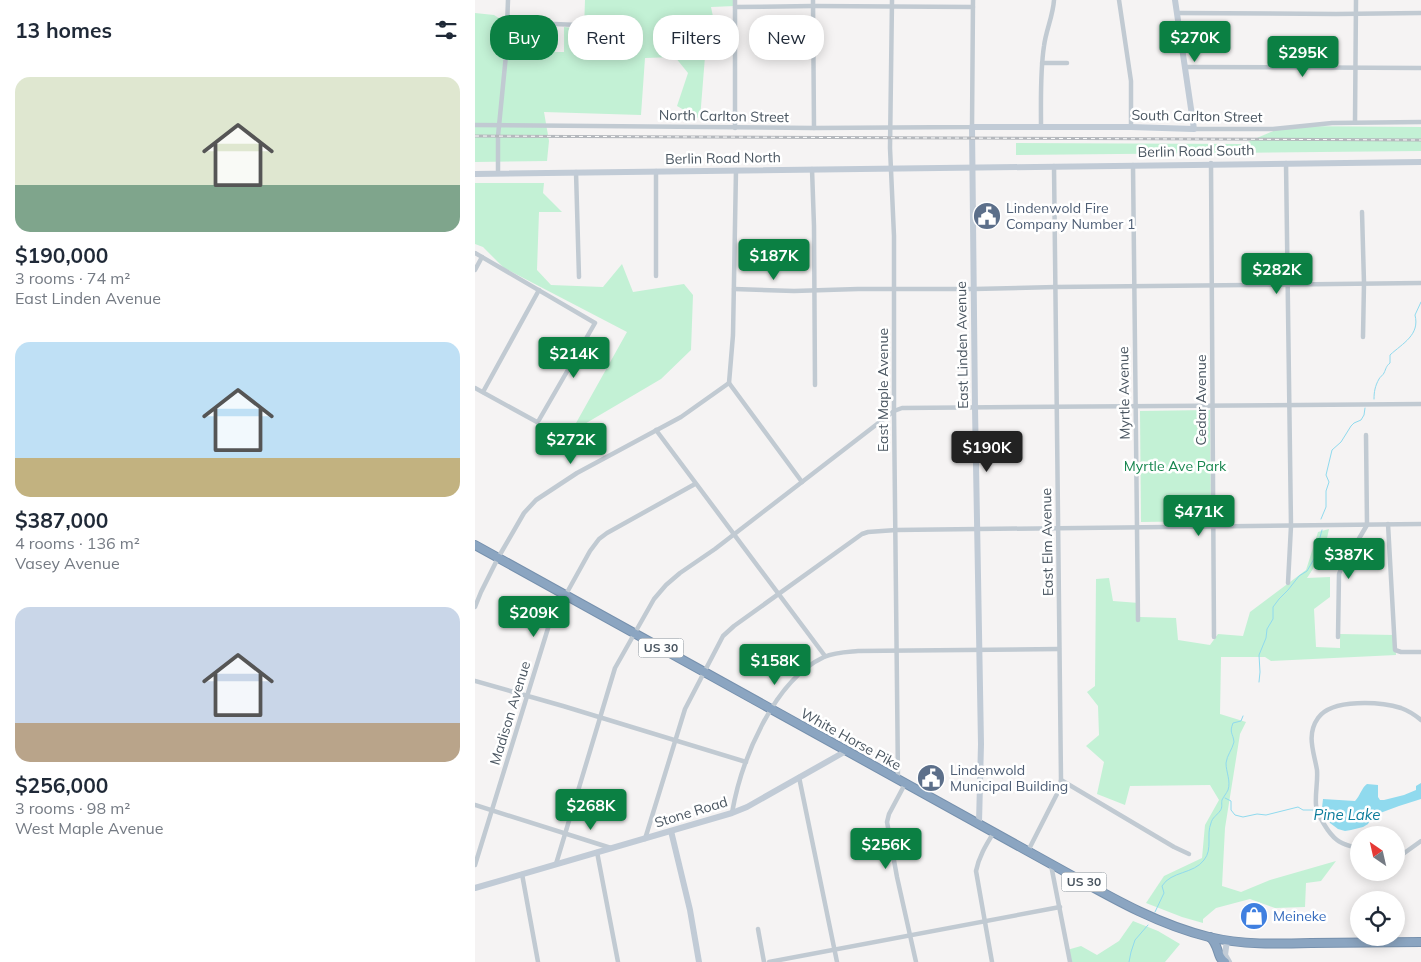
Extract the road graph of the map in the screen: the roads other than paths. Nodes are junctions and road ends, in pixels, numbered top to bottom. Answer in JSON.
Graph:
{"nodes":[{"id":1,"x":508,"y":0,"type":"edge"},
{"id":2,"x":735,"y":0,"type":"edge"},
{"id":3,"x":892,"y":0,"type":"edge"},
{"id":4,"x":973,"y":0,"type":"edge"},
{"id":5,"x":1053,"y":0,"type":"edge"},
{"id":6,"x":1119,"y":0,"type":"edge"},
{"id":7,"x":1175,"y":0,"type":"edge"},
{"id":8,"x":1356,"y":0,"type":"edge"},
{"id":9,"x":813,"y":3,"type":"edge"},
{"id":10,"x":892,"y":6,"type":"junction"},
{"id":11,"x":735,"y":7,"type":"junction"},
{"id":12,"x":973,"y":7,"type":"junction"},
{"id":13,"x":1177,"y":13,"type":"junction"},
{"id":14,"x":1421,"y":13,"type":"edge"},
{"id":15,"x":1356,"y":14,"type":"junction"},
{"id":16,"x":507,"y":15,"type":"edge"},
{"id":17,"x":505,"y":60,"type":"edge"},
{"id":18,"x":1042,"y":63,"type":"junction"},
{"id":19,"x":1067,"y":63,"type":"dead end"},
{"id":20,"x":1185,"y":67,"type":"junction"},
{"id":21,"x":1355,"y":68,"type":"junction"},
{"id":22,"x":1421,"y":68,"type":"edge"},
{"id":23,"x":1355,"y":122,"type":"junction"},
{"id":24,"x":1421,"y":122,"type":"edge"},
{"id":25,"x":499,"y":124,"type":"junction"},
{"id":26,"x":475,"y":125,"type":"edge"},
{"id":27,"x":891,"y":127,"type":"junction"},
{"id":28,"x":973,"y":127,"type":"junction"},
{"id":29,"x":1041,"y":127,"type":"junction"},
{"id":30,"x":1131,"y":127,"type":"junction"},
{"id":31,"x":735,"y":128,"type":"junction"},
{"id":32,"x":814,"y":128,"type":"junction"},
{"id":33,"x":1194,"y":129,"type":"junction"},
{"id":34,"x":1421,"y":162,"type":"edge"},
{"id":35,"x":1286,"y":163,"type":"junction"},
{"id":36,"x":1211,"y":164,"type":"junction"},
{"id":37,"x":1133,"y":165,"type":"junction"},
{"id":38,"x":1054,"y":166,"type":"junction"},
{"id":39,"x":972,"y":167,"type":"junction"},
{"id":40,"x":891,"y":168,"type":"junction"},
{"id":41,"x":812,"y":169,"type":"junction"},
{"id":42,"x":736,"y":170,"type":"junction"},
{"id":43,"x":656,"y":171,"type":"junction"},
{"id":44,"x":576,"y":172,"type":"junction"},
{"id":45,"x":475,"y":174,"type":"edge"},
{"id":46,"x":498,"y":174,"type":"junction"},
{"id":47,"x":1362,"y":212,"type":"dead end"},
{"id":48,"x":475,"y":253,"type":"edge"},
{"id":49,"x":482,"y":257,"type":"junction"},
{"id":50,"x":475,"y":270,"type":"edge"},
{"id":51,"x":656,"y":276,"type":"dead end"},
{"id":52,"x":579,"y":277,"type":"dead end"},
{"id":53,"x":1364,"y":283,"type":"junction"},
{"id":54,"x":1421,"y":283,"type":"edge"},
{"id":55,"x":1212,"y":285,"type":"junction"},
{"id":56,"x":1289,"y":285,"type":"junction"},
{"id":57,"x":1134,"y":286,"type":"junction"},
{"id":58,"x":1056,"y":287,"type":"junction"},
{"id":59,"x":734,"y":289,"type":"junction"},
{"id":60,"x":974,"y":289,"type":"junction"},
{"id":61,"x":539,"y":290,"type":"junction"},
{"id":62,"x":814,"y":290,"type":"junction"},
{"id":63,"x":894,"y":290,"type":"junction"},
{"id":64,"x":1363,"y":337,"type":"dead end"},
{"id":65,"x":729,"y":384,"type":"junction"},
{"id":66,"x":815,"y":385,"type":"dead end"},
{"id":67,"x":475,"y":388,"type":"edge"},
{"id":68,"x":483,"y":392,"type":"junction"},
{"id":69,"x":1421,"y":404,"type":"edge"},
{"id":70,"x":1212,"y":406,"type":"junction"},
{"id":71,"x":1290,"y":406,"type":"junction"},
{"id":72,"x":1136,"y":407,"type":"junction"},
{"id":73,"x":975,"y":408,"type":"junction"},
{"id":74,"x":1056,"y":408,"type":"junction"},
{"id":75,"x":894,"y":411,"type":"junction"},
{"id":76,"x":656,"y":430,"type":"junction"},
{"id":77,"x":1366,"y":436,"type":"dead end"},
{"id":78,"x":802,"y":482,"type":"junction"},
{"id":79,"x":695,"y":484,"type":"junction"},
{"id":80,"x":1388,"y":524,"type":"junction"},
{"id":81,"x":1421,"y":524,"type":"edge"},
{"id":82,"x":1367,"y":525,"type":"junction"},
{"id":83,"x":1291,"y":526,"type":"junction"},
{"id":84,"x":1213,"y":527,"type":"junction"},
{"id":85,"x":1137,"y":528,"type":"junction"},
{"id":86,"x":977,"y":529,"type":"junction"},
{"id":87,"x":1058,"y":529,"type":"junction"},
{"id":88,"x":896,"y":530,"type":"junction"},
{"id":89,"x":733,"y":534,"type":"junction"},
{"id":90,"x":475,"y":546,"type":"edge"},
{"id":91,"x":498,"y":558,"type":"junction"},
{"id":92,"x":1288,"y":583,"type":"dead end"},
{"id":93,"x":779,"y":595,"type":"junction"},
{"id":94,"x":565,"y":596,"type":"junction"},
{"id":95,"x":475,"y":607,"type":"edge"},
{"id":96,"x":1138,"y":620,"type":"dead end"},
{"id":97,"x":634,"y":633,"type":"junction"},
{"id":98,"x":1338,"y":636,"type":"dead end"},
{"id":99,"x":1214,"y":637,"type":"dead end"},
{"id":100,"x":1059,"y":649,"type":"junction"},
{"id":101,"x":978,"y":650,"type":"junction"},
{"id":102,"x":897,"y":651,"type":"junction"},
{"id":103,"x":1421,"y":652,"type":"edge"},
{"id":104,"x":825,"y":656,"type":"junction"},
{"id":105,"x":704,"y":672,"type":"junction"},
{"id":106,"x":475,"y":681,"type":"edge"},
{"id":107,"x":527,"y":695,"type":"junction"},
{"id":108,"x":772,"y":710,"type":"junction"},
{"id":109,"x":600,"y":717,"type":"junction"},
{"id":110,"x":1421,"y":720,"type":"edge"},
{"id":111,"x":674,"y":741,"type":"junction"},
{"id":112,"x":846,"y":751,"type":"junction"},
{"id":113,"x":746,"y":762,"type":"junction"},
{"id":114,"x":799,"y":777,"type":"junction"},
{"id":115,"x":1061,"y":780,"type":"junction"},
{"id":116,"x":902,"y":782,"type":"junction"},
{"id":117,"x":475,"y":805,"type":"edge"},
{"id":118,"x":492,"y":811,"type":"junction"},
{"id":119,"x":732,"y":813,"type":"junction"},
{"id":120,"x":979,"y":823,"type":"junction"},
{"id":121,"x":671,"y":831,"type":"junction"},
{"id":122,"x":994,"y":831,"type":"junction"},
{"id":123,"x":564,"y":834,"type":"junction"},
{"id":124,"x":645,"y":839,"type":"junction"},
{"id":125,"x":1421,"y":841,"type":"edge"},
{"id":126,"x":1350,"y":846,"type":"edge"},
{"id":127,"x":611,"y":848,"type":"junction"},
{"id":128,"x":1028,"y":850,"type":"junction"},
{"id":129,"x":597,"y":852,"type":"junction"},
{"id":130,"x":1405,"y":853,"type":"edge"},
{"id":131,"x":1189,"y":854,"type":"dead end"},
{"id":132,"x":556,"y":864,"type":"junction"},
{"id":133,"x":1051,"y":864,"type":"junction"},
{"id":134,"x":475,"y":865,"type":"edge"},
{"id":135,"x":522,"y":874,"type":"junction"},
{"id":136,"x":475,"y":888,"type":"edge"},
{"id":137,"x":1060,"y":906,"type":"junction"},
{"id":138,"x":984,"y":921,"type":"junction"},
{"id":139,"x":758,"y":929,"type":"dead end"},
{"id":140,"x":910,"y":935,"type":"junction"},
{"id":141,"x":1210,"y":937,"type":"junction"},
{"id":142,"x":1227,"y":940,"type":"junction"},
{"id":143,"x":1421,"y":942,"type":"edge"},
{"id":144,"x":835,"y":950,"type":"junction"},
{"id":145,"x":538,"y":962,"type":"edge"},
{"id":146,"x":618,"y":962,"type":"edge"},
{"id":147,"x":699,"y":962,"type":"edge"},
{"id":148,"x":764,"y":962,"type":"edge"},
{"id":149,"x":769,"y":962,"type":"edge"},
{"id":150,"x":837,"y":962,"type":"edge"},
{"id":151,"x":915,"y":962,"type":"edge"},
{"id":152,"x":992,"y":962,"type":"edge"},
{"id":153,"x":1070,"y":962,"type":"edge"},
{"id":154,"x":1225,"y":962,"type":"edge"},
{"id":155,"x":1229,"y":962,"type":"edge"}],
"edges":[{"from":1,"to":16,"type":"street"},
{"from":2,"to":11,"type":"street"},
{"from":3,"to":10,"type":"street","name":"East Maple Avenue"},
{"from":4,"to":12,"type":"street","name":"East Linden Avenue"},
{"from":5,"to":18,"type":"street"},
{"from":6,"to":30,"type":"street"},
{"from":7,"to":13,"type":"street"},
{"from":8,"to":15,"type":"street"},
{"from":9,"to":10,"type":"street"},
{"from":9,"to":11,"type":"street"},
{"from":9,"to":32,"type":"street"},
{"from":10,"to":12,"type":"street"},
{"from":10,"to":27,"type":"street","name":"East Maple Avenue"},
{"from":11,"to":31,"type":"street"},
{"from":12,"to":28,"type":"street","name":"East Linden Avenue"},
{"from":13,"to":15,"type":"street"},
{"from":13,"to":20,"type":"street"},
{"from":14,"to":15,"type":"street"},
{"from":15,"to":21,"type":"street"},
{"from":17,"to":25,"type":"street"},
{"from":18,"to":19,"type":"street"},
{"from":18,"to":29,"type":"street"},
{"from":20,"to":21,"type":"street"},
{"from":20,"to":33,"type":"street"},
{"from":21,"to":22,"type":"street"},
{"from":21,"to":23,"type":"street"},
{"from":23,"to":24,"type":"street","name":"South Carlton Street"},
{"from":23,"to":33,"type":"street","name":"South Carlton Street"},
{"from":25,"to":26,"type":"street","name":"North Carlton Street"},
{"from":25,"to":31,"type":"street","name":"North Carlton Street"},
{"from":25,"to":46,"type":"street"},
{"from":27,"to":28,"type":"street","name":"North Carlton Street"},
{"from":27,"to":32,"type":"street","name":"North Carlton Street"},
{"from":27,"to":40,"type":"street","name":"East Maple Avenue"},
{"from":28,"to":29,"type":"street","name":"South Carlton Street"},
{"from":28,"to":39,"type":"street","name":"East Linden Avenue"},
{"from":29,"to":30,"type":"street","name":"South Carlton Street"},
{"from":30,"to":33,"type":"street","name":"South Carlton Street"},
{"from":31,"to":32,"type":"street","name":"North Carlton Street"},
{"from":34,"to":35,"type":"street","name":"Berlin Road South"},
{"from":35,"to":36,"type":"street","name":"Berlin Road South"},
{"from":35,"to":56,"type":"street"},
{"from":36,"to":37,"type":"street","name":"Berlin Road South"},
{"from":36,"to":55,"type":"street","name":"Cedar Avenue"},
{"from":37,"to":38,"type":"street","name":"Berlin Road South"},
{"from":37,"to":57,"type":"street","name":"Myrtle Avenue"},
{"from":38,"to":39,"type":"street","name":"Berlin Road South"},
{"from":38,"to":58,"type":"street","name":"East Elm Avenue"},
{"from":39,"to":40,"type":"street","name":"Berlin Road North"},
{"from":39,"to":60,"type":"street","name":"East Linden Avenue"},
{"from":40,"to":41,"type":"street","name":"Berlin Road North"},
{"from":40,"to":63,"type":"street","name":"East Maple Avenue"},
{"from":41,"to":42,"type":"street","name":"Berlin Road North"},
{"from":41,"to":62,"type":"street"},
{"from":42,"to":43,"type":"street","name":"Berlin Road North"},
{"from":42,"to":59,"type":"street"},
{"from":43,"to":44,"type":"street","name":"Berlin Road North"},
{"from":43,"to":51,"type":"street"},
{"from":44,"to":46,"type":"street","name":"Berlin Road North"},
{"from":44,"to":52,"type":"street"},
{"from":45,"to":46,"type":"street","name":"Berlin Road North"},
{"from":47,"to":53,"type":"street"},
{"from":48,"to":49,"type":"street"},
{"from":49,"to":50,"type":"street"},
{"from":49,"to":61,"type":"street"},
{"from":53,"to":54,"type":"street"},
{"from":53,"to":56,"type":"street"},
{"from":53,"to":64,"type":"street"},
{"from":55,"to":56,"type":"street"},
{"from":55,"to":57,"type":"street"},
{"from":55,"to":70,"type":"street","name":"Cedar Avenue"},
{"from":56,"to":71,"type":"street"},
{"from":57,"to":58,"type":"street"},
{"from":57,"to":72,"type":"street","name":"Myrtle Avenue"},
{"from":58,"to":60,"type":"street"},
{"from":58,"to":74,"type":"street","name":"East Elm Avenue"},
{"from":59,"to":62,"type":"street"},
{"from":59,"to":65,"type":"street"},
{"from":60,"to":63,"type":"street"},
{"from":60,"to":73,"type":"street","name":"East Linden Avenue"},
{"from":61,"to":68,"type":"street"},
{"from":61,"to":68,"type":"street"},
{"from":62,"to":63,"type":"street"},
{"from":62,"to":66,"type":"street"},
{"from":63,"to":75,"type":"street","name":"East Maple Avenue"},
{"from":65,"to":76,"type":"street"},
{"from":65,"to":78,"type":"street"},
{"from":67,"to":68,"type":"street"},
{"from":69,"to":71,"type":"street"},
{"from":70,"to":71,"type":"street"},
{"from":70,"to":72,"type":"street"},
{"from":70,"to":84,"type":"street","name":"Cedar Avenue"},
{"from":71,"to":83,"type":"street"},
{"from":72,"to":74,"type":"street"},
{"from":72,"to":85,"type":"street","name":"Myrtle Avenue"},
{"from":73,"to":74,"type":"street"},
{"from":73,"to":75,"type":"street"},
{"from":73,"to":86,"type":"street","name":"East Linden Avenue"},
{"from":74,"to":87,"type":"street","name":"East Elm Avenue"},
{"from":75,"to":78,"type":"street"},
{"from":75,"to":88,"type":"street","name":"East Maple Avenue"},
{"from":76,"to":79,"type":"street"},
{"from":76,"to":91,"type":"street"},
{"from":77,"to":82,"type":"street"},
{"from":78,"to":89,"type":"street"},
{"from":79,"to":89,"type":"street"},
{"from":79,"to":94,"type":"street","name":"Madison Avenue"},
{"from":80,"to":81,"type":"street"},
{"from":80,"to":82,"type":"street"},
{"from":80,"to":103,"type":"street"},
{"from":82,"to":83,"type":"street"},
{"from":82,"to":98,"type":"street"},
{"from":83,"to":84,"type":"street"},
{"from":83,"to":92,"type":"street"},
{"from":84,"to":85,"type":"street"},
{"from":84,"to":99,"type":"street","name":"Cedar Avenue"},
{"from":85,"to":87,"type":"street"},
{"from":85,"to":96,"type":"street","name":"Myrtle Avenue"},
{"from":86,"to":87,"type":"street"},
{"from":86,"to":88,"type":"street"},
{"from":86,"to":101,"type":"street","name":"East Linden Avenue"},
{"from":87,"to":100,"type":"street","name":"East Elm Avenue"},
{"from":88,"to":93,"type":"street"},
{"from":88,"to":102,"type":"street","name":"East Maple Avenue"},
{"from":89,"to":93,"type":"street"},
{"from":89,"to":97,"type":"street"},
{"from":90,"to":91,"type":"highway","name":"White Horse Pike","number":"US 30"},
{"from":91,"to":94,"type":"highway","name":"White Horse Pike","number":"US 30"},
{"from":91,"to":95,"type":"street"},
{"from":93,"to":104,"type":"street"},
{"from":93,"to":105,"type":"street"},
{"from":94,"to":97,"type":"highway","name":"White Horse Pike","number":"US 30"},
{"from":94,"to":107,"type":"street","name":"Madison Avenue"},
{"from":97,"to":105,"type":"highway","name":"White Horse Pike","number":"US 30"},
{"from":97,"to":109,"type":"street"},
{"from":100,"to":101,"type":"street"},
{"from":100,"to":115,"type":"street","name":"East Elm Avenue"},
{"from":101,"to":102,"type":"street"},
{"from":101,"to":120,"type":"street","name":"East Linden Avenue"},
{"from":102,"to":104,"type":"street"},
{"from":102,"to":116,"type":"street","name":"East Maple Avenue"},
{"from":104,"to":108,"type":"street"},
{"from":105,"to":108,"type":"highway","name":"White Horse Pike","number":"US 30"},
{"from":105,"to":111,"type":"street"},
{"from":106,"to":107,"type":"street"},
{"from":107,"to":109,"type":"street"},
{"from":107,"to":118,"type":"street","name":"Madison Avenue"},
{"from":108,"to":112,"type":"highway","name":"White Horse Pike","number":"US 30"},
{"from":108,"to":113,"type":"street"},
{"from":109,"to":111,"type":"street"},
{"from":109,"to":123,"type":"street"},
{"from":110,"to":126,"type":"street"},
{"from":111,"to":113,"type":"street"},
{"from":111,"to":124,"type":"street"},
{"from":112,"to":114,"type":"street","name":"Stone Road"},
{"from":112,"to":116,"type":"highway","name":"White Horse Pike","number":"US 30"},
{"from":113,"to":119,"type":"street"},
{"from":114,"to":119,"type":"street","name":"Stone Road"},
{"from":114,"to":144,"type":"street"},
{"from":115,"to":128,"type":"street","name":"East Elm Avenue"},
{"from":115,"to":131,"type":"street"},
{"from":116,"to":120,"type":"highway","name":"White Horse Pike","number":"US 30"},
{"from":116,"to":140,"type":"street"},
{"from":117,"to":118,"type":"street"},
{"from":118,"to":123,"type":"street"},
{"from":118,"to":134,"type":"street","name":"Madison Avenue"},
{"from":119,"to":121,"type":"street","name":"Stone Road"},
{"from":120,"to":122,"type":"highway","number":"US 30"},
{"from":121,"to":124,"type":"street","name":"Stone Road"},
{"from":121,"to":147,"type":"street"},
{"from":122,"to":128,"type":"highway","number":"US 30"},
{"from":122,"to":138,"type":"street"},
{"from":123,"to":127,"type":"street"},
{"from":123,"to":132,"type":"street"},
{"from":124,"to":127,"type":"street","name":"Stone Road"},
{"from":125,"to":130,"type":"street"},
{"from":127,"to":129,"type":"street","name":"Stone Road"},
{"from":128,"to":133,"type":"highway","number":"US 30"},
{"from":129,"to":132,"type":"street","name":"Stone Road"},
{"from":129,"to":146,"type":"street"},
{"from":132,"to":135,"type":"street","name":"Stone Road"},
{"from":133,"to":137,"type":"street"},
{"from":133,"to":141,"type":"highway","number":"US 30"},
{"from":135,"to":136,"type":"street","name":"Stone Road"},
{"from":135,"to":145,"type":"street"},
{"from":137,"to":138,"type":"street"},
{"from":137,"to":153,"type":"street"},
{"from":138,"to":140,"type":"street"},
{"from":138,"to":152,"type":"street"},
{"from":139,"to":148,"type":"street"},
{"from":140,"to":144,"type":"street"},
{"from":140,"to":151,"type":"street"},
{"from":141,"to":142,"type":"highway","number":"US 30"},
{"from":141,"to":154,"type":"highway"},
{"from":142,"to":143,"type":"highway","number":"US 30"},
{"from":142,"to":155,"type":"street"},
{"from":144,"to":149,"type":"street"},
{"from":144,"to":150,"type":"street"}]}
